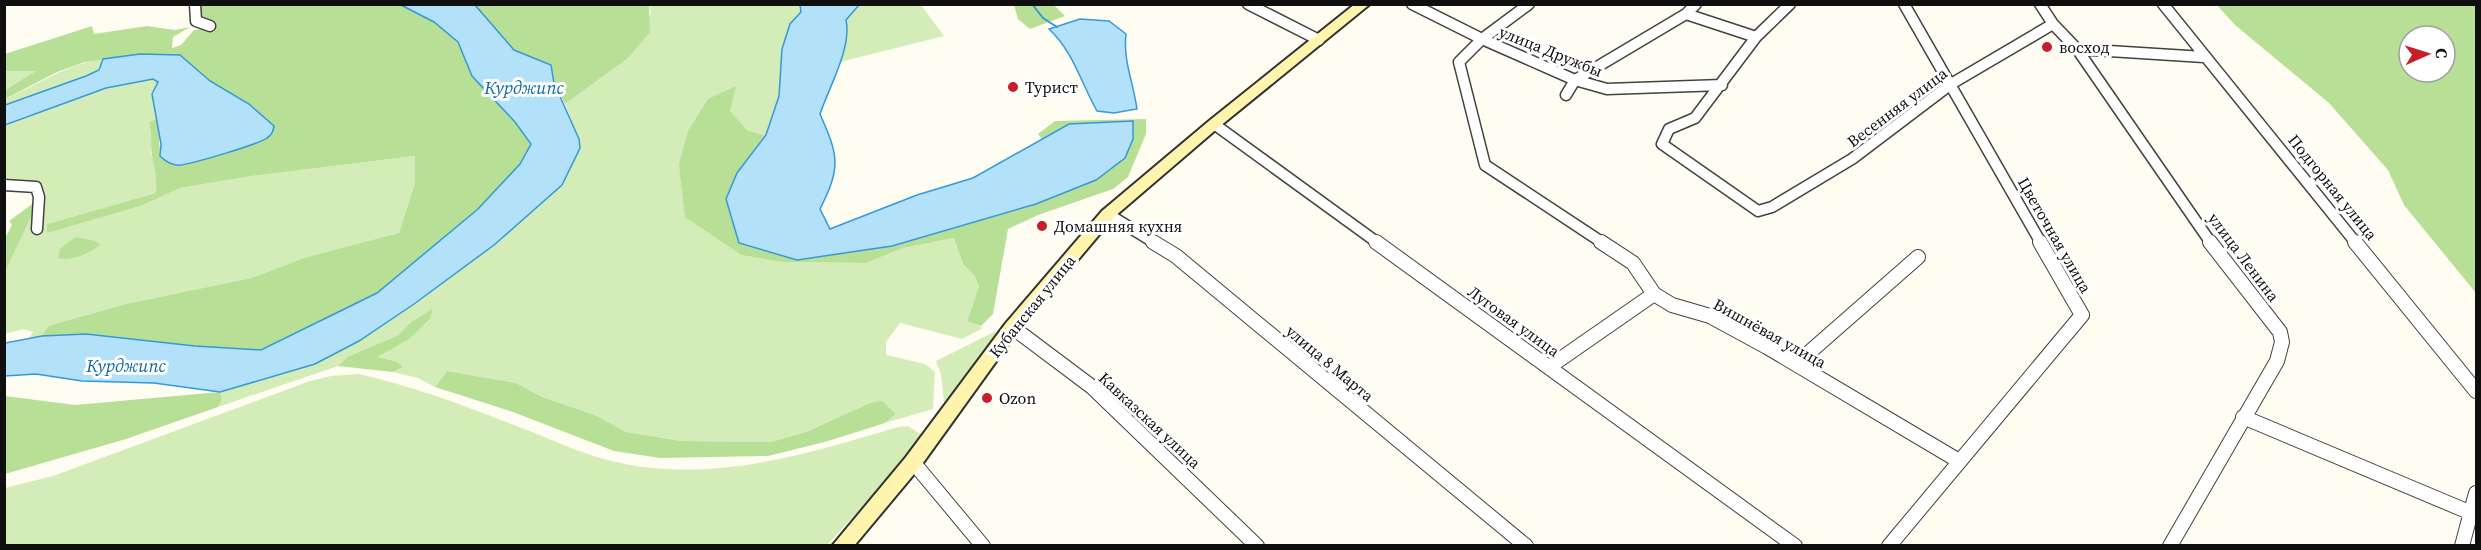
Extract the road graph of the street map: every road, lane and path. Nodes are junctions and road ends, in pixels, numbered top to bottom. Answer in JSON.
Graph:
{"nodes":[{"id":1,"x":195,"y":4,"type":"edge"},
{"id":2,"x":1248,"y":4,"type":"edge"},
{"id":3,"x":1364,"y":4,"type":"edge"},
{"id":4,"x":1412,"y":4,"type":"edge"},
{"id":5,"x":1529,"y":4,"type":"edge"},
{"id":6,"x":1696,"y":4,"type":"edge"},
{"id":7,"x":1790,"y":4,"type":"edge"},
{"id":8,"x":1905,"y":4,"type":"edge"},
{"id":9,"x":2040,"y":4,"type":"edge"},
{"id":10,"x":2163,"y":4,"type":"edge"},
{"id":11,"x":1686,"y":14,"type":"junction"},
{"id":12,"x":2053,"y":24,"type":"junction"},
{"id":13,"x":210,"y":26,"type":"dead end"},
{"id":14,"x":1756,"y":37,"type":"junction"},
{"id":15,"x":1482,"y":39,"type":"junction"},
{"id":16,"x":1319,"y":40,"type":"junction"},
{"id":17,"x":2077,"y":49,"type":"junction"},
{"id":18,"x":2204,"y":57,"type":"junction"},
{"id":19,"x":1575,"y":80,"type":"junction"},
{"id":20,"x":1951,"y":84,"type":"junction"},
{"id":21,"x":1722,"y":85,"type":"junction"},
{"id":22,"x":1566,"y":95,"type":"dead end"},
{"id":23,"x":1214,"y":124,"type":"junction"},
{"id":24,"x":4,"y":185,"type":"edge"},
{"id":25,"x":1108,"y":214,"type":"junction"},
{"id":26,"x":37,"y":229,"type":"dead end"},
{"id":27,"x":1918,"y":257,"type":"dead end"},
{"id":28,"x":1654,"y":294,"type":"junction"},
{"id":29,"x":1012,"y":327,"type":"junction"},
{"id":30,"x":1796,"y":364,"type":"junction"},
{"id":31,"x":1549,"y":367,"type":"junction"},
{"id":32,"x":2476,"y":391,"type":"edge"},
{"id":33,"x":2242,"y":417,"type":"junction"},
{"id":34,"x":1959,"y":461,"type":"junction"},
{"id":35,"x":913,"y":462,"type":"junction"},
{"id":36,"x":2476,"y":493,"type":"edge"},
{"id":37,"x":2469,"y":512,"type":"junction"},
{"id":38,"x":842,"y":546,"type":"edge"},
{"id":39,"x":983,"y":546,"type":"edge"},
{"id":40,"x":1257,"y":546,"type":"edge"},
{"id":41,"x":1526,"y":546,"type":"edge"},
{"id":42,"x":1795,"y":546,"type":"edge"},
{"id":43,"x":1889,"y":546,"type":"edge"},
{"id":44,"x":2170,"y":546,"type":"edge"},
{"id":45,"x":2462,"y":546,"type":"edge"}],
"edges":[{"from":1,"to":13,"type":"street"},
{"from":2,"to":16,"type":"street"},
{"from":3,"to":16,"type":"main road","name":"Кубанская улица"},
{"from":4,"to":15,"type":"street","name":"улица Дружбы"},
{"from":5,"to":15,"type":"street"},
{"from":6,"to":11,"type":"street"},
{"from":7,"to":14,"type":"street"},
{"from":8,"to":20,"type":"street","name":"Цветочная улица"},
{"from":9,"to":12,"type":"street","name":"улица Ленина"},
{"from":10,"to":18,"type":"street","name":"Подгорная улица"},
{"from":11,"to":14,"type":"street"},
{"from":11,"to":19,"type":"street"},
{"from":12,"to":17,"type":"street","name":"улица Ленина"},
{"from":12,"to":20,"type":"street","name":"Весенняя улица"},
{"from":14,"to":21,"type":"street"},
{"from":15,"to":19,"type":"street","name":"улица Дружбы"},
{"from":15,"to":28,"type":"street","name":"Вишнёвая улица"},
{"from":16,"to":23,"type":"main road","name":"Кубанская улица"},
{"from":17,"to":18,"type":"street"},
{"from":17,"to":33,"type":"street","name":"улица Ленина"},
{"from":18,"to":32,"type":"street","name":"Подгорная улица"},
{"from":19,"to":21,"type":"street","name":"улица Дружбы"},
{"from":19,"to":22,"type":"street"},
{"from":20,"to":21,"type":"street","name":"Весенняя улица"},
{"from":20,"to":34,"type":"street","name":"Цветочная улица"},
{"from":23,"to":25,"type":"main road","name":"Кубанская улица"},
{"from":23,"to":31,"type":"street","name":"Луговая улица"},
{"from":24,"to":26,"type":"street"},
{"from":25,"to":29,"type":"main road","name":"Кубанская улица"},
{"from":25,"to":41,"type":"street","name":"улица 8 Марта"},
{"from":27,"to":30,"type":"street"},
{"from":28,"to":30,"type":"street","name":"Вишнёвая улица"},
{"from":28,"to":31,"type":"street"},
{"from":29,"to":35,"type":"main road","name":"Кубанская улица"},
{"from":29,"to":40,"type":"street","name":"Кавказская улица"},
{"from":30,"to":34,"type":"street","name":"Вишнёвая улица"},
{"from":31,"to":42,"type":"street","name":"Луговая улица"},
{"from":33,"to":37,"type":"street"},
{"from":33,"to":44,"type":"street","name":"улица Ленина"},
{"from":34,"to":43,"type":"street","name":"Цветочная улица"},
{"from":35,"to":38,"type":"main road","name":"Кубанская улица"},
{"from":35,"to":39,"type":"street"},
{"from":36,"to":37,"type":"street"},
{"from":37,"to":45,"type":"street"}]}
